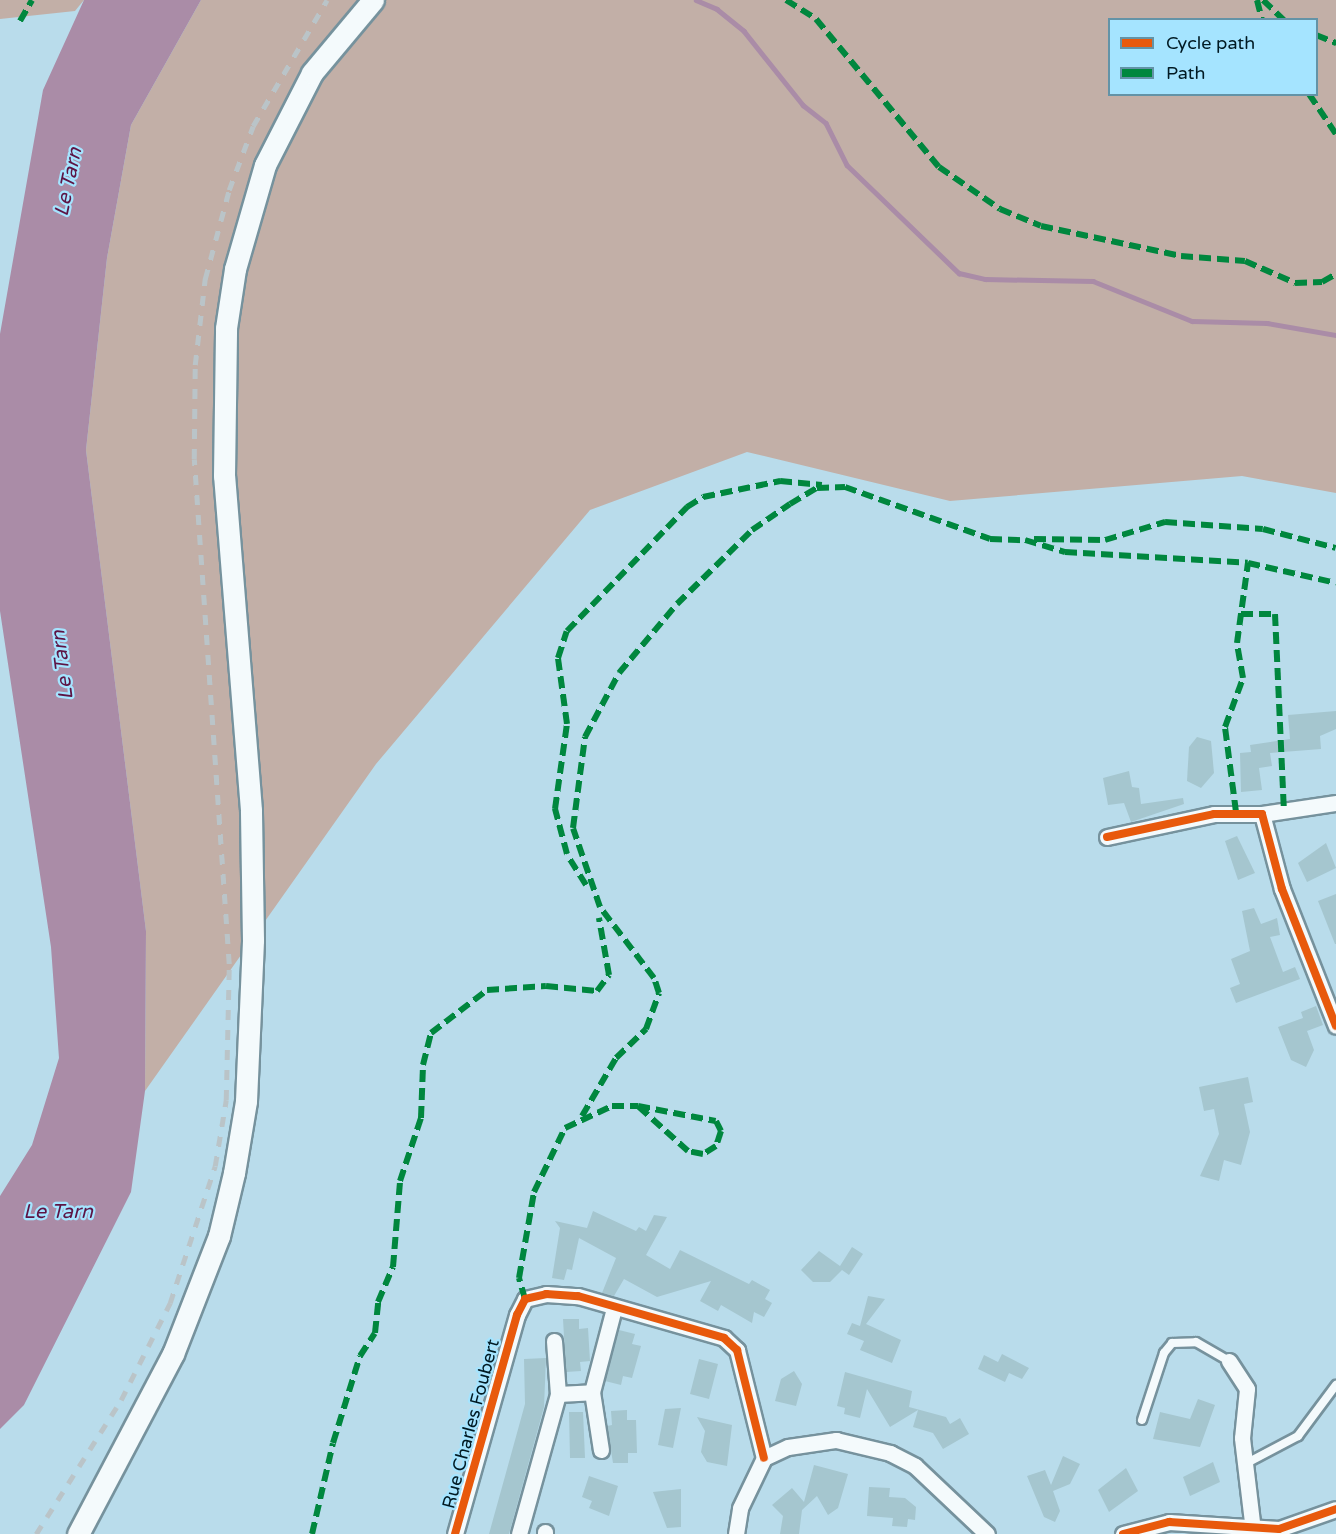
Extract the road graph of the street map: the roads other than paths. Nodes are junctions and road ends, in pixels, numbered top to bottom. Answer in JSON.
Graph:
{"nodes":[{"id":1,"x":373,"y":0,"type":"edge"},
{"id":2,"x":1336,"y":803,"type":"edge"},
{"id":3,"x":1262,"y":814,"type":"junction"},
{"id":4,"x":1107,"y":837,"type":"dead end"},
{"id":5,"x":1336,"y":1026,"type":"edge"},
{"id":6,"x":614,"y":1308,"type":"junction"},
{"id":7,"x":554,"y":1341,"type":"dead end"},
{"id":8,"x":1229,"y":1361,"type":"joint"},
{"id":9,"x":1336,"y":1385,"type":"edge"},
{"id":10,"x":592,"y":1392,"type":"junction"},
{"id":11,"x":558,"y":1394,"type":"junction"},
{"id":12,"x":1142,"y":1420,"type":"dead end"},
{"id":13,"x":601,"y":1450,"type":"dead end"},
{"id":14,"x":764,"y":1458,"type":"junction"},
{"id":15,"x":1245,"y":1464,"type":"junction"},
{"id":16,"x":1336,"y":1509,"type":"edge"},
{"id":17,"x":1254,"y":1532,"type":"edge"},
{"id":18,"x":78,"y":1534,"type":"edge"},
{"id":19,"x":456,"y":1534,"type":"edge"},
{"id":20,"x":519,"y":1534,"type":"edge"},
{"id":21,"x":736,"y":1534,"type":"edge"},
{"id":22,"x":987,"y":1534,"type":"edge"},
{"id":23,"x":1123,"y":1534,"type":"edge"}],
"edges":[{"from":1,"to":18,"type":"main road"},
{"from":2,"to":3,"type":"street"},
{"from":3,"to":4,"type":"street"},
{"from":3,"to":5,"type":"street"},
{"from":6,"to":10,"type":"street"},
{"from":6,"to":14,"type":"street","name":"Rue Charles Foubert"},
{"from":6,"to":19,"type":"street","name":"Rue Charles Foubert"},
{"from":7,"to":11,"type":"street"},
{"from":8,"to":12,"type":"lane"},
{"from":8,"to":15,"type":"street"},
{"from":9,"to":15,"type":"lane"},
{"from":10,"to":11,"type":"street"},
{"from":10,"to":13,"type":"street"},
{"from":11,"to":20,"type":"street"},
{"from":14,"to":21,"type":"street"},
{"from":14,"to":22,"type":"street"},
{"from":15,"to":17,"type":"street"},
{"from":16,"to":17,"type":"street"},
{"from":17,"to":23,"type":"street"}]}
